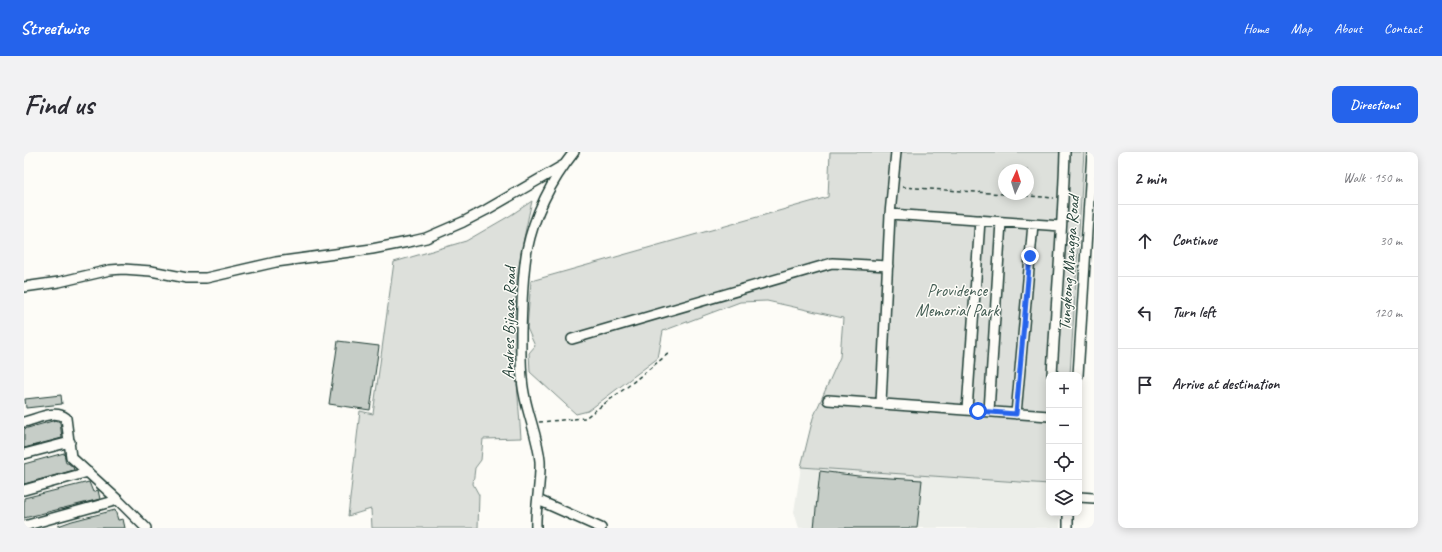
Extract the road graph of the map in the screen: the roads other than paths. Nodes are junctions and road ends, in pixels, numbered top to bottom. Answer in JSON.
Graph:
{"nodes":[{"id":1,"x":574,"y":152,"type":"edge"},
{"id":2,"x":896,"y":152,"type":"edge"},
{"id":3,"x":1065,"y":152,"type":"edge"},
{"id":4,"x":1092,"y":152,"type":"edge"},
{"id":5,"x":564,"y":165,"type":"junction"},
{"id":6,"x":890,"y":214,"type":"junction"},
{"id":7,"x":980,"y":220,"type":"junction"},
{"id":8,"x":1001,"y":222,"type":"junction"},
{"id":9,"x":1033,"y":224,"type":"junction"},
{"id":10,"x":1061,"y":226,"type":"junction"},
{"id":11,"x":888,"y":266,"type":"junction"},
{"id":12,"x":24,"y":287,"type":"edge"},
{"id":13,"x":572,"y":339,"type":"dead end"},
{"id":14,"x":1052,"y":372,"type":"edge"},
{"id":15,"x":1078,"y":372,"type":"edge"},
{"id":16,"x":828,"y":400,"type":"dead end"},
{"id":17,"x":880,"y":403,"type":"junction"},
{"id":18,"x":967,"y":410,"type":"junction"},
{"id":19,"x":989,"y":412,"type":"junction"},
{"id":20,"x":1016,"y":414,"type":"junction"},
{"id":21,"x":1046,"y":416,"type":"edge"},
{"id":22,"x":24,"y":422,"type":"edge"},
{"id":23,"x":70,"y":442,"type":"junction"},
{"id":24,"x":24,"y":454,"type":"edge"},
{"id":25,"x":88,"y":472,"type":"junction"},
{"id":26,"x":24,"y":490,"type":"edge"},
{"id":27,"x":1082,"y":497,"type":"edge"},
{"id":28,"x":1094,"y":498,"type":"edge"},
{"id":29,"x":118,"y":500,"type":"junction"},
{"id":30,"x":538,"y":500,"type":"junction"},
{"id":31,"x":1068,"y":516,"type":"edge"},
{"id":32,"x":24,"y":526,"type":"edge"},
{"id":33,"x":146,"y":528,"type":"edge"},
{"id":34,"x":536,"y":528,"type":"edge"},
{"id":35,"x":601,"y":528,"type":"edge"},
{"id":36,"x":1068,"y":528,"type":"edge"}],
"edges":[{"from":1,"to":5,"type":"street","name":"Andres Bijasa Road"},
{"from":2,"to":6,"type":"street"},
{"from":3,"to":10,"type":"street"},
{"from":4,"to":15,"type":"street","name":"Tungkong Mangga Road"},
{"from":5,"to":12,"type":"street"},
{"from":5,"to":30,"type":"street","name":"Andres Bijasa Road"},
{"from":6,"to":7,"type":"street"},
{"from":6,"to":11,"type":"street"},
{"from":7,"to":8,"type":"street"},
{"from":7,"to":18,"type":"street"},
{"from":8,"to":9,"type":"street"},
{"from":8,"to":19,"type":"street"},
{"from":9,"to":10,"type":"street"},
{"from":9,"to":20,"type":"street"},
{"from":10,"to":14,"type":"street"},
{"from":11,"to":13,"type":"street"},
{"from":11,"to":17,"type":"street"},
{"from":16,"to":17,"type":"street"},
{"from":17,"to":18,"type":"street"},
{"from":18,"to":19,"type":"street"},
{"from":19,"to":20,"type":"street"},
{"from":20,"to":21,"type":"street"},
{"from":22,"to":23,"type":"street"},
{"from":23,"to":24,"type":"street"},
{"from":23,"to":25,"type":"street"},
{"from":25,"to":26,"type":"street"},
{"from":25,"to":29,"type":"street"},
{"from":27,"to":28,"type":"street"},
{"from":29,"to":32,"type":"street"},
{"from":29,"to":33,"type":"street"},
{"from":30,"to":34,"type":"street","name":"Andres Bijasa Road"},
{"from":30,"to":35,"type":"street"},
{"from":31,"to":36,"type":"street"}]}
